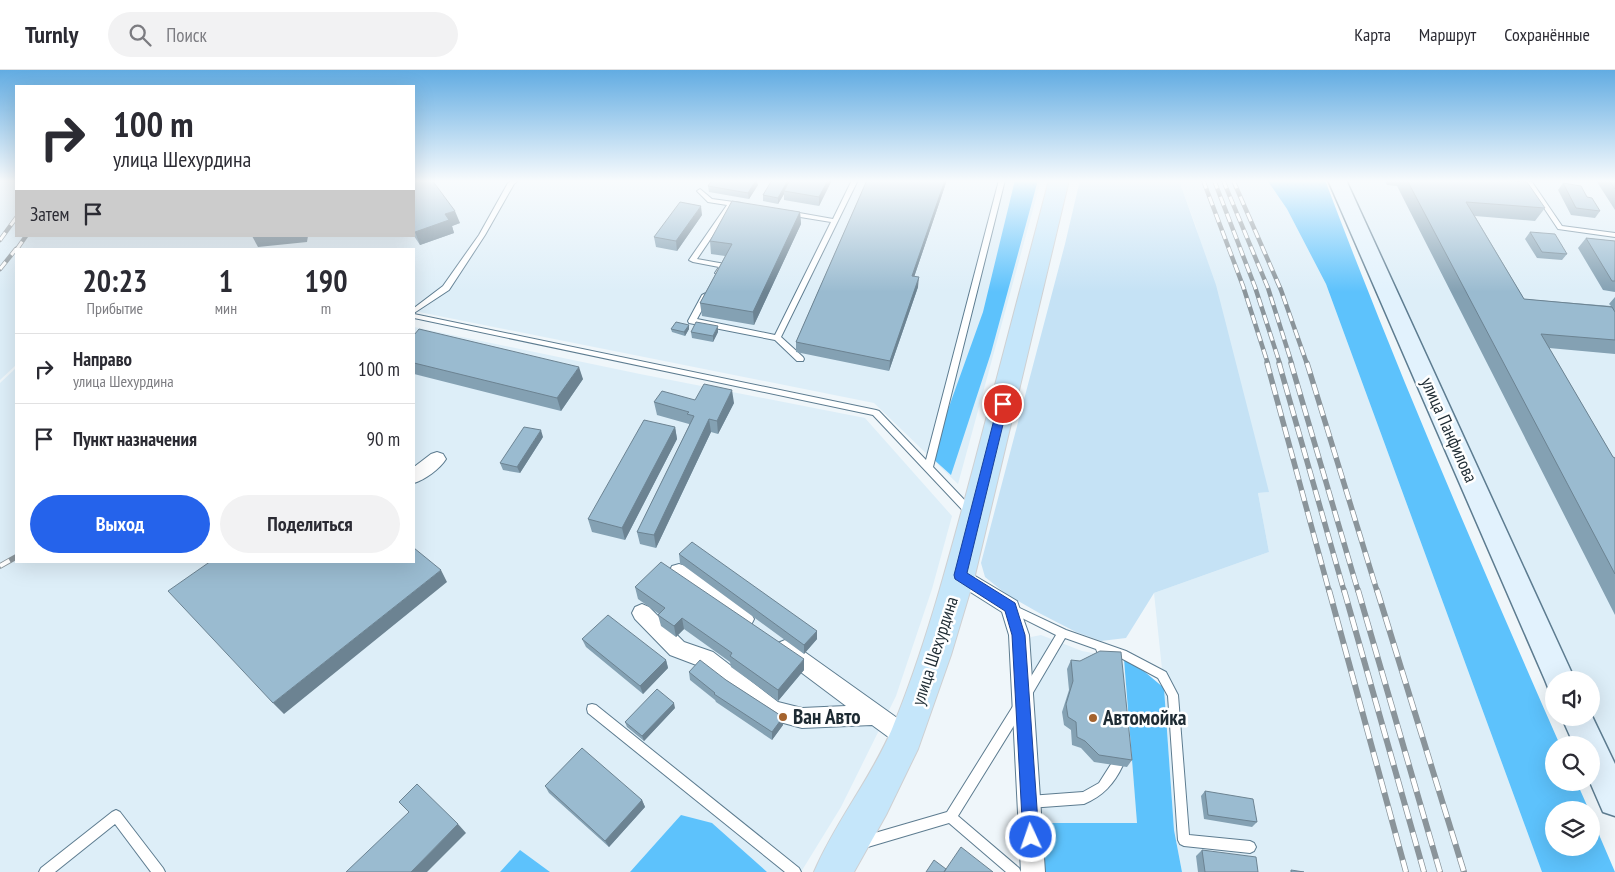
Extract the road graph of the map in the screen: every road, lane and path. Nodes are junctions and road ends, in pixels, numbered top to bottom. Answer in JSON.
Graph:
{"nodes":[{"id":1,"x":492,"y":217,"type":"edge"},
{"id":2,"x":721,"y":217,"type":"edge"},
{"id":3,"x":815,"y":217,"type":"edge"},
{"id":4,"x":837,"y":217,"type":"edge"},
{"id":5,"x":992,"y":217,"type":"edge"},
{"id":6,"x":1050,"y":217,"type":"edge"},
{"id":7,"x":1354,"y":217,"type":"edge"},
{"id":8,"x":1553,"y":217,"type":"edge"},
{"id":9,"x":835,"y":221,"type":"junction"},
{"id":10,"x":1615,"y":234,"type":"edge"},
{"id":11,"x":714,"y":282,"type":"edge"},
{"id":12,"x":710,"y":289,"type":"edge"},
{"id":13,"x":415,"y":310,"type":"edge"},
{"id":14,"x":415,"y":316,"type":"edge"},
{"id":15,"x":777,"y":338,"type":"junction"},
{"id":16,"x":800,"y":359,"type":"dead end"},
{"id":17,"x":437,"y":459,"type":"dead end"},
{"id":18,"x":928,"y":468,"type":"junction"},
{"id":19,"x":415,"y":475,"type":"edge"},
{"id":20,"x":975,"y":517,"type":"junction"},
{"id":21,"x":679,"y":572,"type":"edge"},
{"id":22,"x":960,"y":575,"type":"junction"},
{"id":23,"x":1010,"y":607,"type":"junction"},
{"id":24,"x":642,"y":613,"type":"dead end"},
{"id":25,"x":1063,"y":634,"type":"junction"},
{"id":26,"x":1100,"y":646,"type":"junction"},
{"id":27,"x":1106,"y":660,"type":"edge"},
{"id":28,"x":1556,"y":671,"type":"edge"},
{"id":29,"x":1023,"y":700,"type":"junction"},
{"id":30,"x":592,"y":710,"type":"dead end"},
{"id":31,"x":876,"y":716,"type":"junction"},
{"id":32,"x":906,"y":737,"type":"junction"},
{"id":33,"x":1117,"y":765,"type":"edge"},
{"id":34,"x":1600,"y":766,"type":"edge"},
{"id":35,"x":1615,"y":800,"type":"edge"},
{"id":36,"x":1029,"y":802,"type":"junction"},
{"id":37,"x":951,"y":817,"type":"junction"},
{"id":38,"x":1250,"y":847,"type":"dead end"},
{"id":39,"x":840,"y":860,"type":"edge"},
{"id":40,"x":45,"y":872,"type":"edge"},
{"id":41,"x":158,"y":872,"type":"edge"},
{"id":42,"x":795,"y":872,"type":"edge"},
{"id":43,"x":1015,"y":872,"type":"edge"},
{"id":44,"x":1033,"y":872,"type":"edge"}],
"edges":[{"from":1,"to":13,"type":"lane"},
{"from":2,"to":11,"type":"lane"},
{"from":3,"to":9,"type":"lane"},
{"from":4,"to":9,"type":"lane"},
{"from":5,"to":18,"type":"lane"},
{"from":6,"to":20,"type":"main road","name":"улица Шехурдина"},
{"from":7,"to":28,"type":"main road","name":"улица Панфилова"},
{"from":8,"to":10,"type":"lane"},
{"from":9,"to":15,"type":"lane"},
{"from":12,"to":15,"type":"lane"},
{"from":14,"to":18,"type":"lane"},
{"from":15,"to":16,"type":"lane"},
{"from":17,"to":19,"type":"street"},
{"from":18,"to":20,"type":"lane"},
{"from":20,"to":22,"type":"main road","name":"улица Шехурдина"},
{"from":21,"to":31,"type":"street"},
{"from":22,"to":23,"type":"street"},
{"from":22,"to":32,"type":"main road","name":"улица Шехурдина"},
{"from":23,"to":25,"type":"lane"},
{"from":23,"to":29,"type":"street"},
{"from":24,"to":31,"type":"street"},
{"from":25,"to":26,"type":"lane"},
{"from":25,"to":29,"type":"lane"},
{"from":26,"to":27,"type":"lane"},
{"from":26,"to":38,"type":"lane"},
{"from":29,"to":36,"type":"street"},
{"from":29,"to":37,"type":"lane"},
{"from":30,"to":42,"type":"lane"},
{"from":31,"to":32,"type":"street"},
{"from":32,"to":39,"type":"main road","name":"улица Шехурдина"},
{"from":33,"to":36,"type":"lane"},
{"from":34,"to":35,"type":"main road"},
{"from":36,"to":44,"type":"street"},
{"from":37,"to":39,"type":"lane"},
{"from":37,"to":43,"type":"lane"},
{"from":40,"to":41,"type":"lane"}]}
